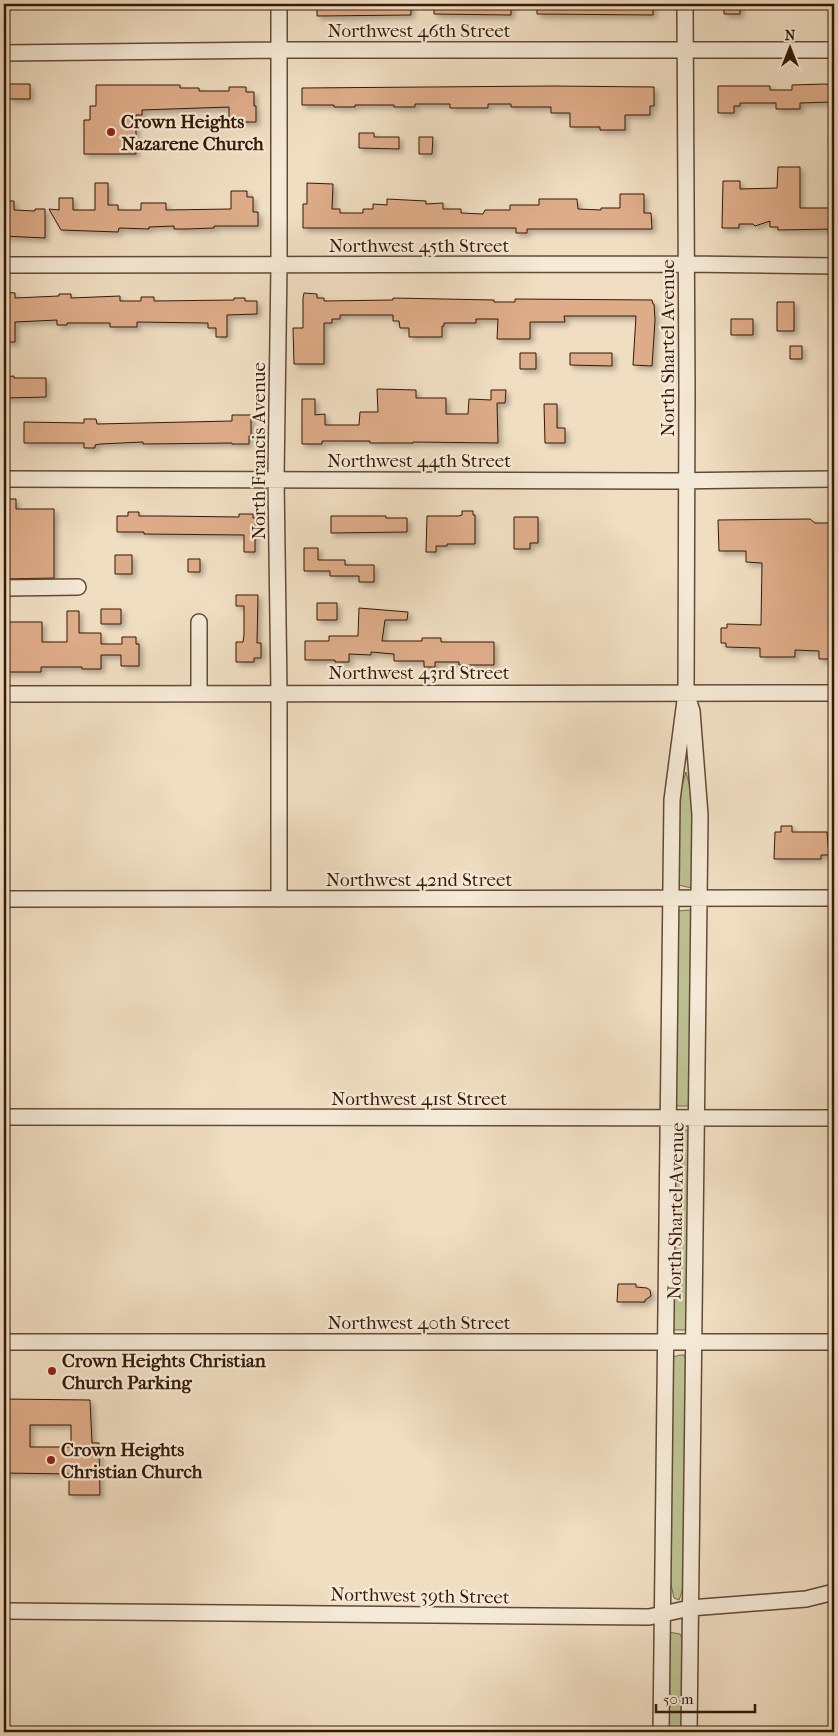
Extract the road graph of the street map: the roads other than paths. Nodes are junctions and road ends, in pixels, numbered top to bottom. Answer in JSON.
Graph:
{"nodes":[{"id":1,"x":279,"y":4,"type":"edge"},
{"id":2,"x":685,"y":4,"type":"edge"},
{"id":3,"x":279,"y":50,"type":"junction"},
{"id":4,"x":685,"y":50,"type":"junction"},
{"id":5,"x":834,"y":50,"type":"edge"},
{"id":6,"x":4,"y":52,"type":"edge"},
{"id":7,"x":686,"y":264,"type":"junction"},
{"id":8,"x":4,"y":265,"type":"edge"},
{"id":9,"x":279,"y":265,"type":"junction"},
{"id":10,"x":834,"y":266,"type":"edge"},
{"id":11,"x":4,"y":479,"type":"edge"},
{"id":12,"x":276,"y":479,"type":"junction"},
{"id":13,"x":834,"y":479,"type":"edge"},
{"id":14,"x":687,"y":481,"type":"junction"},
{"id":15,"x":78,"y":587,"type":"dead end"},
{"id":16,"x":4,"y":588,"type":"edge"},
{"id":17,"x":200,"y":622,"type":"dead end"},
{"id":18,"x":279,"y":692,"type":"junction"},
{"id":19,"x":199,"y":693,"type":"junction"},
{"id":20,"x":686,"y":693,"type":"junction"},
{"id":21,"x":834,"y":693,"type":"edge"},
{"id":22,"x":4,"y":694,"type":"edge"},
{"id":23,"x":671,"y":898,"type":"junction"},
{"id":24,"x":698,"y":898,"type":"junction"},
{"id":25,"x":834,"y":898,"type":"edge"},
{"id":26,"x":4,"y":899,"type":"edge"},
{"id":27,"x":280,"y":899,"type":"junction"},
{"id":28,"x":4,"y":1117,"type":"edge"},
{"id":29,"x":697,"y":1117,"type":"junction"},
{"id":30,"x":668,"y":1118,"type":"junction"},
{"id":31,"x":834,"y":1118,"type":"edge"},
{"id":32,"x":4,"y":1342,"type":"edge"},
{"id":33,"x":666,"y":1342,"type":"junction"},
{"id":34,"x":693,"y":1342,"type":"junction"},
{"id":35,"x":834,"y":1342,"type":"edge"},
{"id":36,"x":834,"y":1592,"type":"edge"},
{"id":37,"x":690,"y":1608,"type":"junction"},
{"id":38,"x":4,"y":1611,"type":"edge"},
{"id":39,"x":662,"y":1614,"type":"junction"},
{"id":40,"x":661,"y":1732,"type":"edge"},
{"id":41,"x":689,"y":1732,"type":"edge"}],
"edges":[{"from":1,"to":3,"type":"street","name":"North Francis Avenue"},
{"from":2,"to":4,"type":"street","name":"North Shartel Avenue"},
{"from":3,"to":4,"type":"street","name":"Northwest 46th Street"},
{"from":3,"to":6,"type":"street","name":"Northwest 46th Street"},
{"from":3,"to":9,"type":"street","name":"North Francis Avenue"},
{"from":4,"to":5,"type":"street","name":"Northwest 46th Street"},
{"from":4,"to":7,"type":"street","name":"North Shartel Avenue"},
{"from":7,"to":9,"type":"street","name":"Northwest 45th Street"},
{"from":7,"to":10,"type":"street","name":"Northwest 45th Street"},
{"from":7,"to":14,"type":"street","name":"North Shartel Avenue"},
{"from":8,"to":9,"type":"street","name":"Northwest 45th Street"},
{"from":9,"to":12,"type":"street","name":"North Francis Avenue"},
{"from":11,"to":12,"type":"street","name":"Northwest 44th Street"},
{"from":12,"to":14,"type":"street","name":"Northwest 44th Street"},
{"from":12,"to":18,"type":"street","name":"North Francis Avenue"},
{"from":13,"to":14,"type":"street","name":"Northwest 44th Street"},
{"from":14,"to":20,"type":"street","name":"North Shartel Avenue"},
{"from":15,"to":16,"type":"street"},
{"from":17,"to":19,"type":"street"},
{"from":18,"to":19,"type":"street","name":"Northwest 43rd Street"},
{"from":18,"to":20,"type":"street","name":"Northwest 43rd Street"},
{"from":18,"to":27,"type":"street","name":"North Francis Avenue"},
{"from":19,"to":22,"type":"street","name":"Northwest 43rd Street"},
{"from":20,"to":21,"type":"street","name":"Northwest 43rd Street"},
{"from":20,"to":23,"type":"street","name":"North Shartel Avenue"},
{"from":20,"to":24,"type":"street","name":"North Shartel Avenue"},
{"from":23,"to":24,"type":"street","name":"Northwest 42nd Street"},
{"from":23,"to":27,"type":"street","name":"Northwest 42nd Street"},
{"from":23,"to":30,"type":"street","name":"North Shartel Avenue"},
{"from":24,"to":25,"type":"street","name":"Northwest 42nd Street"},
{"from":24,"to":29,"type":"street","name":"North Shartel Avenue"},
{"from":26,"to":27,"type":"street","name":"Northwest 42nd Street"},
{"from":28,"to":30,"type":"street","name":"Northwest 41st Street"},
{"from":29,"to":30,"type":"street","name":"Northwest 41st Street"},
{"from":29,"to":31,"type":"street","name":"Northwest 41st Street"},
{"from":29,"to":34,"type":"street","name":"North Shartel Avenue"},
{"from":30,"to":33,"type":"street","name":"North Shartel Avenue"},
{"from":32,"to":33,"type":"street","name":"Northwest 40th Street"},
{"from":33,"to":34,"type":"street","name":"Northwest 40th Street"},
{"from":33,"to":39,"type":"street","name":"North Shartel Avenue"},
{"from":34,"to":35,"type":"street","name":"Northwest 40th Street"},
{"from":34,"to":37,"type":"street","name":"North Shartel Avenue"},
{"from":36,"to":37,"type":"street","name":"Northwest 39th Street"},
{"from":37,"to":39,"type":"street","name":"Northwest 39th Street"},
{"from":37,"to":41,"type":"street","name":"North Shartel Avenue"},
{"from":38,"to":39,"type":"street","name":"Northwest 39th Street"},
{"from":39,"to":40,"type":"street","name":"North Shartel Avenue"}]}
